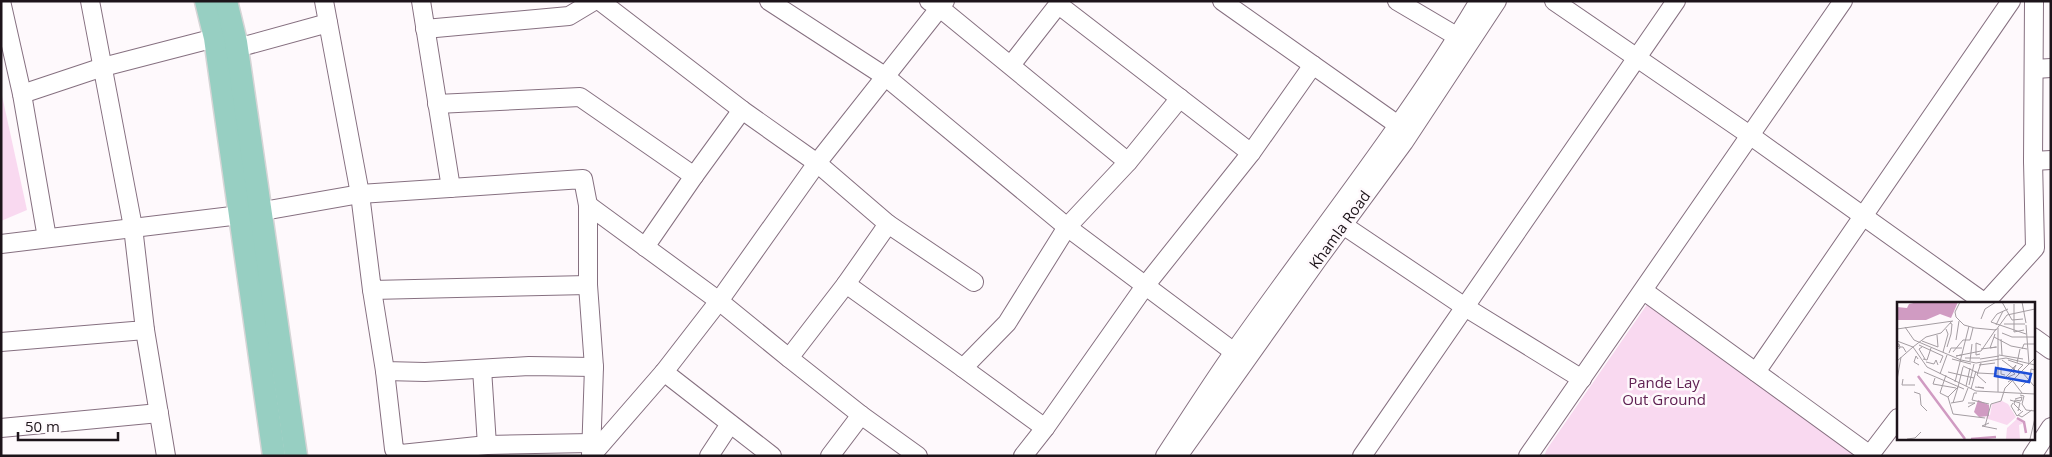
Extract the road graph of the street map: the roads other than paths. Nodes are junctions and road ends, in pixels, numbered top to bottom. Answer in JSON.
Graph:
{"nodes":[{"id":1,"x":1,"y":1,"type":"edge"},
{"id":2,"x":90,"y":1,"type":"edge"},
{"id":3,"x":206,"y":1,"type":"edge"},
{"id":4,"x":226,"y":1,"type":"edge"},
{"id":5,"x":324,"y":1,"type":"edge"},
{"id":6,"x":421,"y":1,"type":"edge"},
{"id":7,"x":594,"y":1,"type":"edge"},
{"id":8,"x":600,"y":1,"type":"edge"},
{"id":9,"x":769,"y":1,"type":"edge"},
{"id":10,"x":1222,"y":1,"type":"edge"},
{"id":11,"x":1397,"y":1,"type":"edge"},
{"id":12,"x":1479,"y":1,"type":"edge"},
{"id":13,"x":1497,"y":1,"type":"edge"},
{"id":14,"x":1554,"y":1,"type":"edge"},
{"id":15,"x":1676,"y":1,"type":"edge"},
{"id":16,"x":1843,"y":1,"type":"edge"},
{"id":17,"x":2011,"y":1,"type":"edge"},
{"id":18,"x":2034,"y":1,"type":"edge"},
{"id":19,"x":1060,"y":3,"type":"edge"},
{"id":20,"x":938,"y":4,"type":"edge"},
{"id":21,"x":328,"y":23,"type":"junction"},
{"id":22,"x":425,"y":28,"type":"junction"},
{"id":23,"x":1458,"y":37,"type":"junction"},
{"id":24,"x":215,"y":38,"type":"junction"},
{"id":25,"x":237,"y":48,"type":"junction"},
{"id":26,"x":1637,"y":58,"type":"junction"},
{"id":27,"x":1011,"y":65,"type":"junction"},
{"id":28,"x":1313,"y":65,"type":"junction"},
{"id":29,"x":103,"y":67,"type":"junction"},
{"id":30,"x":2043,"y":68,"type":"edge"},
{"id":31,"x":886,"y":77,"type":"junction"},
{"id":32,"x":22,"y":94,"type":"junction"},
{"id":33,"x":1180,"y":98,"type":"junction"},
{"id":34,"x":437,"y":104,"type":"junction"},
{"id":35,"x":742,"y":110,"type":"junction"},
{"id":36,"x":1398,"y":125,"type":"junction"},
{"id":37,"x":1751,"y":136,"type":"junction"},
{"id":38,"x":1251,"y":153,"type":"junction"},
{"id":39,"x":2051,"y":160,"type":"edge"},
{"id":40,"x":2033,"y":161,"type":"junction"},
{"id":41,"x":1128,"y":162,"type":"junction"},
{"id":42,"x":817,"y":163,"type":"junction"},
{"id":43,"x":694,"y":176,"type":"junction"},
{"id":44,"x":451,"y":188,"type":"junction"},
{"id":45,"x":360,"y":194,"type":"junction"},
{"id":46,"x":588,"y":205,"type":"junction"},
{"id":47,"x":250,"y":213,"type":"junction"},
{"id":48,"x":1863,"y":216,"type":"junction"},
{"id":49,"x":888,"y":224,"type":"junction"},
{"id":50,"x":1343,"y":225,"type":"junction"},
{"id":51,"x":133,"y":227,"type":"junction"},
{"id":52,"x":1067,"y":227,"type":"junction"},
{"id":53,"x":47,"y":238,"type":"junction"},
{"id":54,"x":1,"y":244,"type":"edge"},
{"id":55,"x":645,"y":246,"type":"junction"},
{"id":56,"x":2043,"y":247,"type":"edge"},
{"id":57,"x":974,"y":282,"type":"dead end"},
{"id":58,"x":846,"y":284,"type":"junction"},
{"id":59,"x":588,"y":285,"type":"junction"},
{"id":60,"x":1145,"y":286,"type":"junction"},
{"id":61,"x":372,"y":290,"type":"junction"},
{"id":62,"x":1644,"y":290,"type":"junction"},
{"id":63,"x":719,"y":301,"type":"junction"},
{"id":64,"x":1984,"y":302,"type":"edge"},
{"id":65,"x":1986,"y":302,"type":"edge"},
{"id":66,"x":1465,"y":307,"type":"junction"},
{"id":67,"x":146,"y":330,"type":"junction"},
{"id":68,"x":2034,"y":338,"type":"edge"},
{"id":69,"x":1,"y":342,"type":"edge"},
{"id":70,"x":2051,"y":350,"type":"edge"},
{"id":71,"x":1234,"y":352,"type":"junction"},
{"id":72,"x":789,"y":358,"type":"junction"},
{"id":73,"x":594,"y":367,"type":"junction"},
{"id":74,"x":963,"y":368,"type":"junction"},
{"id":75,"x":482,"y":369,"type":"junction"},
{"id":76,"x":385,"y":371,"type":"junction"},
{"id":77,"x":664,"y":372,"type":"junction"},
{"id":78,"x":1756,"y":372,"type":"junction"},
{"id":79,"x":1582,"y":379,"type":"junction"},
{"id":80,"x":159,"y":413,"type":"junction"},
{"id":81,"x":861,"y":415,"type":"junction"},
{"id":82,"x":1897,"y":419,"type":"edge"},
{"id":83,"x":730,"y":424,"type":"junction"},
{"id":84,"x":2051,"y":427,"type":"edge"},
{"id":85,"x":1,"y":428,"type":"edge"},
{"id":86,"x":1045,"y":428,"type":"junction"},
{"id":87,"x":487,"y":445,"type":"junction"},
{"id":88,"x":519,"y":450,"type":"edge"},
{"id":89,"x":591,"y":451,"type":"edge"},
{"id":90,"x":396,"y":453,"type":"edge"},
{"id":91,"x":429,"y":454,"type":"edge"},
{"id":92,"x":166,"y":456,"type":"edge"},
{"id":93,"x":274,"y":456,"type":"edge"},
{"id":94,"x":296,"y":456,"type":"edge"},
{"id":95,"x":709,"y":456,"type":"edge"},
{"id":96,"x":772,"y":456,"type":"edge"},
{"id":97,"x":830,"y":456,"type":"edge"},
{"id":98,"x":918,"y":456,"type":"edge"},
{"id":99,"x":1023,"y":456,"type":"edge"},
{"id":100,"x":1165,"y":456,"type":"edge"},
{"id":101,"x":1178,"y":456,"type":"edge"},
{"id":102,"x":1362,"y":456,"type":"edge"},
{"id":103,"x":1528,"y":456,"type":"edge"},
{"id":104,"x":1869,"y":456,"type":"edge"},
{"id":105,"x":2032,"y":456,"type":"edge"}],
"edges":[{"from":1,"to":32,"type":"street"},
{"from":2,"to":29,"type":"street"},
{"from":3,"to":24,"type":"main road"},
{"from":4,"to":25,"type":"main road"},
{"from":5,"to":21,"type":"street"},
{"from":6,"to":22,"type":"street"},
{"from":7,"to":22,"type":"street"},
{"from":8,"to":35,"type":"street"},
{"from":9,"to":31,"type":"street"},
{"from":10,"to":28,"type":"street"},
{"from":11,"to":23,"type":"street"},
{"from":12,"to":23,"type":"street","name":"Khamla Road"},
{"from":13,"to":50,"type":"street","name":"Khamla Road"},
{"from":14,"to":26,"type":"street"},
{"from":15,"to":26,"type":"street"},
{"from":16,"to":37,"type":"street"},
{"from":17,"to":48,"type":"street"},
{"from":18,"to":30,"type":"street"},
{"from":19,"to":27,"type":"street"},
{"from":19,"to":33,"type":"street"},
{"from":20,"to":27,"type":"street"},
{"from":20,"to":31,"type":"street"},
{"from":21,"to":25,"type":"street"},
{"from":21,"to":45,"type":"street"},
{"from":22,"to":34,"type":"street"},
{"from":23,"to":36,"type":"street","name":"Khamla Road"},
{"from":24,"to":29,"type":"street"},
{"from":24,"to":47,"type":"main road"},
{"from":25,"to":47,"type":"main road"},
{"from":26,"to":37,"type":"street"},
{"from":26,"to":66,"type":"street"},
{"from":27,"to":41,"type":"street"},
{"from":28,"to":36,"type":"street"},
{"from":28,"to":38,"type":"street"},
{"from":29,"to":32,"type":"street"},
{"from":29,"to":51,"type":"street"},
{"from":30,"to":40,"type":"street"},
{"from":31,"to":42,"type":"street"},
{"from":31,"to":52,"type":"street"},
{"from":32,"to":53,"type":"street"},
{"from":33,"to":38,"type":"street"},
{"from":33,"to":41,"type":"street"},
{"from":34,"to":43,"type":"street"},
{"from":34,"to":44,"type":"street"},
{"from":35,"to":42,"type":"street"},
{"from":35,"to":43,"type":"street"},
{"from":36,"to":71,"type":"street","name":"Khamla Road"},
{"from":37,"to":48,"type":"street"},
{"from":37,"to":62,"type":"street"},
{"from":38,"to":60,"type":"street"},
{"from":39,"to":40,"type":"street"},
{"from":40,"to":56,"type":"street"},
{"from":41,"to":52,"type":"street"},
{"from":42,"to":49,"type":"street"},
{"from":42,"to":63,"type":"street"},
{"from":43,"to":55,"type":"street"},
{"from":44,"to":45,"type":"street"},
{"from":44,"to":46,"type":"street"},
{"from":45,"to":47,"type":"street"},
{"from":45,"to":61,"type":"street"},
{"from":46,"to":55,"type":"street"},
{"from":46,"to":59,"type":"street"},
{"from":47,"to":51,"type":"street"},
{"from":47,"to":93,"type":"main road"},
{"from":47,"to":94,"type":"main road"},
{"from":48,"to":64,"type":"street"},
{"from":48,"to":78,"type":"street"},
{"from":49,"to":57,"type":"street"},
{"from":49,"to":58,"type":"street"},
{"from":50,"to":66,"type":"street"},
{"from":50,"to":101,"type":"street","name":"Khamla Road"},
{"from":51,"to":53,"type":"street"},
{"from":51,"to":67,"type":"street"},
{"from":52,"to":60,"type":"street"},
{"from":52,"to":74,"type":"street"},
{"from":53,"to":54,"type":"street"},
{"from":55,"to":63,"type":"street"},
{"from":56,"to":65,"type":"street"},
{"from":58,"to":72,"type":"street"},
{"from":58,"to":74,"type":"street"},
{"from":59,"to":61,"type":"street"},
{"from":59,"to":73,"type":"street"},
{"from":60,"to":71,"type":"street"},
{"from":60,"to":86,"type":"street"},
{"from":61,"to":76,"type":"street"},
{"from":62,"to":78,"type":"street"},
{"from":62,"to":79,"type":"street"},
{"from":63,"to":72,"type":"street"},
{"from":63,"to":77,"type":"street"},
{"from":66,"to":79,"type":"street"},
{"from":66,"to":102,"type":"street"},
{"from":67,"to":69,"type":"street"},
{"from":67,"to":80,"type":"street"},
{"from":68,"to":70,"type":"street"},
{"from":71,"to":100,"type":"street","name":"Khamla Road"},
{"from":72,"to":81,"type":"street"},
{"from":73,"to":75,"type":"street"},
{"from":73,"to":89,"type":"street"},
{"from":74,"to":86,"type":"street"},
{"from":75,"to":76,"type":"street"},
{"from":75,"to":87,"type":"street"},
{"from":76,"to":90,"type":"street"},
{"from":77,"to":83,"type":"street"},
{"from":77,"to":89,"type":"street"},
{"from":78,"to":104,"type":"street"},
{"from":79,"to":103,"type":"street"},
{"from":80,"to":85,"type":"street"},
{"from":80,"to":92,"type":"street"},
{"from":81,"to":97,"type":"street"},
{"from":81,"to":98,"type":"street"},
{"from":82,"to":104,"type":"street"},
{"from":83,"to":95,"type":"street"},
{"from":83,"to":96,"type":"street"},
{"from":84,"to":105,"type":"street"},
{"from":86,"to":99,"type":"street"},
{"from":87,"to":88,"type":"street"},
{"from":87,"to":91,"type":"street"},
{"from":88,"to":89,"type":"street"},
{"from":90,"to":91,"type":"street"}]}
